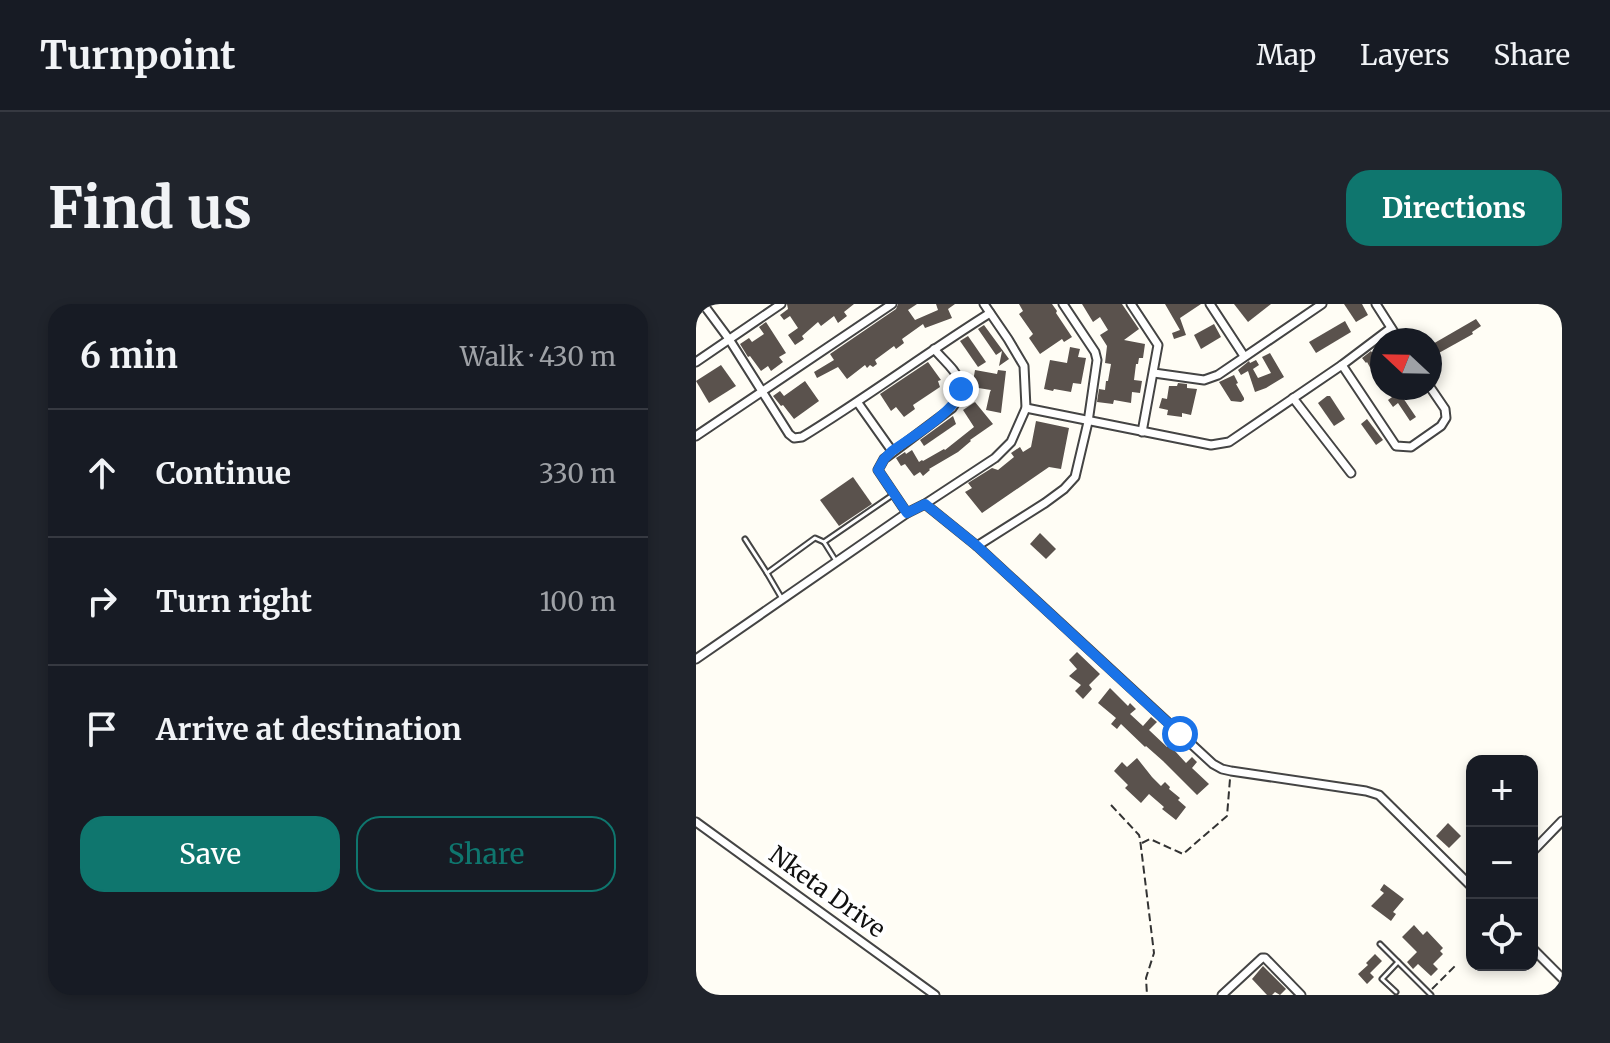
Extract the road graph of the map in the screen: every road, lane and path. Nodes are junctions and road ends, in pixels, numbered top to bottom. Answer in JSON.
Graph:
{"nodes":[{"id":1,"x":703,"y":304,"type":"edge"},
{"id":2,"x":781,"y":304,"type":"edge"},
{"id":3,"x":892,"y":304,"type":"edge"},
{"id":4,"x":984,"y":304,"type":"edge"},
{"id":5,"x":1063,"y":304,"type":"edge"},
{"id":6,"x":1131,"y":304,"type":"edge"},
{"id":7,"x":1322,"y":304,"type":"edge"},
{"id":8,"x":1376,"y":304,"type":"edge"},
{"id":9,"x":1213,"y":305,"type":"edge"},
{"id":10,"x":990,"y":313,"type":"junction"},
{"id":11,"x":1391,"y":328,"type":"edge"},
{"id":12,"x":729,"y":339,"type":"junction"},
{"id":13,"x":1370,"y":344,"type":"edge"},
{"id":14,"x":934,"y":349,"type":"junction"},
{"id":15,"x":1244,"y":356,"type":"junction"},
{"id":16,"x":696,"y":362,"type":"edge"},
{"id":17,"x":1342,"y":365,"type":"junction"},
{"id":18,"x":1154,"y":373,"type":"junction"},
{"id":19,"x":762,"y":392,"type":"junction"},
{"id":20,"x":1293,"y":398,"type":"junction"},
{"id":21,"x":1439,"y":400,"type":"edge"},
{"id":22,"x":858,"y":403,"type":"junction"},
{"id":23,"x":1026,"y":408,"type":"junction"},
{"id":24,"x":1088,"y":422,"type":"junction"},
{"id":25,"x":1142,"y":432,"type":"junction"},
{"id":26,"x":696,"y":436,"type":"edge"},
{"id":27,"x":892,"y":451,"type":"junction"},
{"id":28,"x":1351,"y":473,"type":"dead end"},
{"id":29,"x":894,"y":494,"type":"junction"},
{"id":30,"x":925,"y":504,"type":"junction"},
{"id":31,"x":907,"y":513,"type":"junction"},
{"id":32,"x":745,"y":539,"type":"dead end"},
{"id":33,"x":824,"y":542,"type":"junction"},
{"id":34,"x":977,"y":546,"type":"junction"},
{"id":35,"x":837,"y":562,"type":"junction"},
{"id":36,"x":767,"y":573,"type":"junction"},
{"id":37,"x":783,"y":599,"type":"junction"},
{"id":38,"x":696,"y":648,"type":"edge"},
{"id":39,"x":699,"y":657,"type":"edge"},
{"id":40,"x":1231,"y":771,"type":"junction"},
{"id":41,"x":1111,"y":805,"type":"dead end"},
{"id":42,"x":1562,"y":821,"type":"edge"},
{"id":43,"x":696,"y":822,"type":"edge"},
{"id":44,"x":1141,"y":844,"type":"junction"},
{"id":45,"x":1538,"y":846,"type":"edge"},
{"id":46,"x":1466,"y":881,"type":"edge"},
{"id":47,"x":1380,"y":944,"type":"dead end"},
{"id":48,"x":1538,"y":954,"type":"edge"},
{"id":49,"x":1398,"y":962,"type":"junction"},
{"id":50,"x":1456,"y":965,"type":"dead end"},
{"id":51,"x":1562,"y":978,"type":"edge"},
{"id":52,"x":1396,"y":992,"type":"dead end"},
{"id":53,"x":1430,"y":994,"type":"edge"},
{"id":54,"x":935,"y":995,"type":"edge"},
{"id":55,"x":1147,"y":995,"type":"edge"},
{"id":56,"x":1222,"y":995,"type":"edge"},
{"id":57,"x":1301,"y":995,"type":"edge"}],
"edges":[{"from":1,"to":12,"type":"street"},
{"from":2,"to":12,"type":"street"},
{"from":3,"to":19,"type":"street"},
{"from":4,"to":10,"type":"street"},
{"from":5,"to":24,"type":"street"},
{"from":6,"to":18,"type":"street"},
{"from":7,"to":15,"type":"street"},
{"from":8,"to":11,"type":"street"},
{"from":9,"to":15,"type":"street"},
{"from":10,"to":14,"type":"street"},
{"from":10,"to":23,"type":"street"},
{"from":12,"to":16,"type":"street"},
{"from":12,"to":19,"type":"street"},
{"from":13,"to":17,"type":"street"},
{"from":14,"to":22,"type":"street"},
{"from":14,"to":27,"type":"street"},
{"from":15,"to":18,"type":"street"},
{"from":17,"to":20,"type":"street"},
{"from":17,"to":21,"type":"street"},
{"from":18,"to":25,"type":"street"},
{"from":19,"to":22,"type":"street"},
{"from":19,"to":26,"type":"street"},
{"from":20,"to":25,"type":"street"},
{"from":20,"to":28,"type":"street"},
{"from":22,"to":27,"type":"street"},
{"from":23,"to":24,"type":"street"},
{"from":23,"to":30,"type":"street"},
{"from":24,"to":25,"type":"street"},
{"from":24,"to":34,"type":"street"},
{"from":27,"to":29,"type":"street"},
{"from":29,"to":31,"type":"street"},
{"from":29,"to":33,"type":"lane"},
{"from":30,"to":31,"type":"street"},
{"from":30,"to":34,"type":"street"},
{"from":31,"to":35,"type":"street"},
{"from":32,"to":36,"type":"lane"},
{"from":33,"to":35,"type":"lane"},
{"from":33,"to":36,"type":"lane"},
{"from":34,"to":40,"type":"street"},
{"from":35,"to":37,"type":"street"},
{"from":36,"to":37,"type":"lane"},
{"from":37,"to":39,"type":"street"},
{"from":38,"to":39,"type":"street"},
{"from":40,"to":44,"type":"path"},
{"from":40,"to":46,"type":"street"},
{"from":41,"to":44,"type":"path"},
{"from":42,"to":45,"type":"street"},
{"from":43,"to":54,"type":"street","name":"Nketa Drive"},
{"from":44,"to":55,"type":"path"},
{"from":47,"to":49,"type":"lane"},
{"from":48,"to":51,"type":"street"},
{"from":49,"to":52,"type":"lane"},
{"from":49,"to":53,"type":"lane"},
{"from":50,"to":53,"type":"path"},
{"from":56,"to":57,"type":"street"}]}
